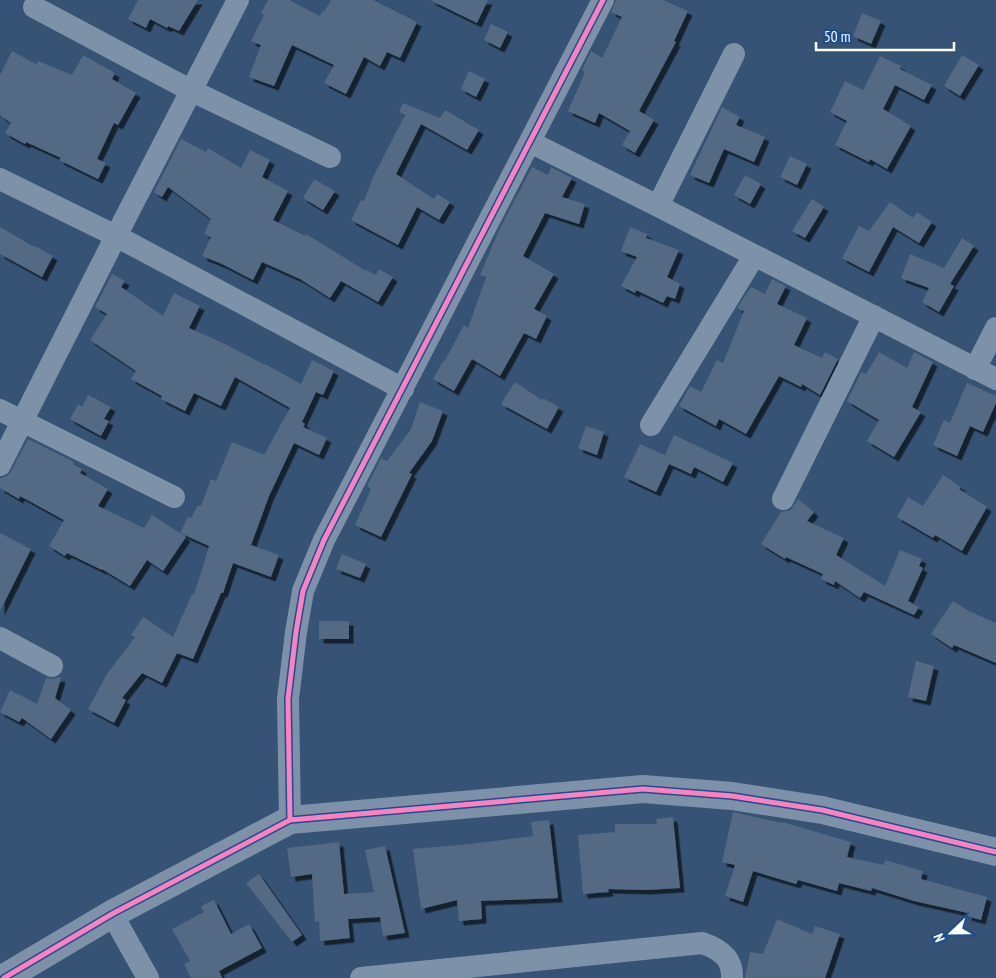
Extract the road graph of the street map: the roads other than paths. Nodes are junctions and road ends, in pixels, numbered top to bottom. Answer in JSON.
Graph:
{"nodes":[{"id":1,"x":238,"y":0,"type":"edge"},
{"id":2,"x":604,"y":0,"type":"edge"},
{"id":3,"x":34,"y":7,"type":"dead end"},
{"id":4,"x":734,"y":54,"type":"dead end"},
{"id":5,"x":190,"y":90,"type":"junction"},
{"id":6,"x":530,"y":142,"type":"junction"},
{"id":7,"x":330,"y":157,"type":"dead end"},
{"id":8,"x":0,"y":179,"type":"edge"},
{"id":9,"x":658,"y":206,"type":"junction"},
{"id":10,"x":116,"y":236,"type":"junction"},
{"id":11,"x":754,"y":256,"type":"junction"},
{"id":12,"x":874,"y":316,"type":"junction"},
{"id":13,"x":996,"y":328,"type":"edge"},
{"id":14,"x":975,"y":369,"type":"junction"},
{"id":15,"x":996,"y":379,"type":"edge"},
{"id":16,"x":403,"y":389,"type":"junction"},
{"id":17,"x":0,"y":410,"type":"edge"},
{"id":18,"x":22,"y":421,"type":"junction"},
{"id":19,"x":651,"y":425,"type":"dead end"},
{"id":20,"x":0,"y":465,"type":"edge"},
{"id":21,"x":174,"y":497,"type":"dead end"},
{"id":22,"x":783,"y":499,"type":"dead end"},
{"id":23,"x":0,"y":638,"type":"edge"},
{"id":24,"x":52,"y":666,"type":"dead end"},
{"id":25,"x":290,"y":820,"type":"junction"},
{"id":26,"x":996,"y":852,"type":"edge"},
{"id":27,"x":112,"y":914,"type":"junction"},
{"id":28,"x":4,"y":978,"type":"edge"},
{"id":29,"x":148,"y":978,"type":"edge"},
{"id":30,"x":361,"y":978,"type":"edge"},
{"id":31,"x":732,"y":978,"type":"edge"}],
"edges":[{"from":1,"to":5,"type":"street"},
{"from":2,"to":6,"type":"street"},
{"from":3,"to":5,"type":"street"},
{"from":4,"to":9,"type":"street"},
{"from":5,"to":7,"type":"street"},
{"from":5,"to":10,"type":"street"},
{"from":6,"to":9,"type":"street"},
{"from":6,"to":16,"type":"street"},
{"from":8,"to":10,"type":"street"},
{"from":9,"to":11,"type":"street"},
{"from":10,"to":16,"type":"street"},
{"from":10,"to":18,"type":"street"},
{"from":11,"to":12,"type":"street"},
{"from":11,"to":19,"type":"street"},
{"from":12,"to":14,"type":"street"},
{"from":12,"to":22,"type":"street"},
{"from":13,"to":14,"type":"street"},
{"from":14,"to":15,"type":"street"},
{"from":16,"to":25,"type":"street"},
{"from":17,"to":18,"type":"street"},
{"from":18,"to":20,"type":"street"},
{"from":18,"to":21,"type":"street"},
{"from":23,"to":24,"type":"street"},
{"from":25,"to":26,"type":"street"},
{"from":25,"to":27,"type":"street"},
{"from":27,"to":28,"type":"street"},
{"from":27,"to":29,"type":"street"},
{"from":30,"to":31,"type":"street"}]}
